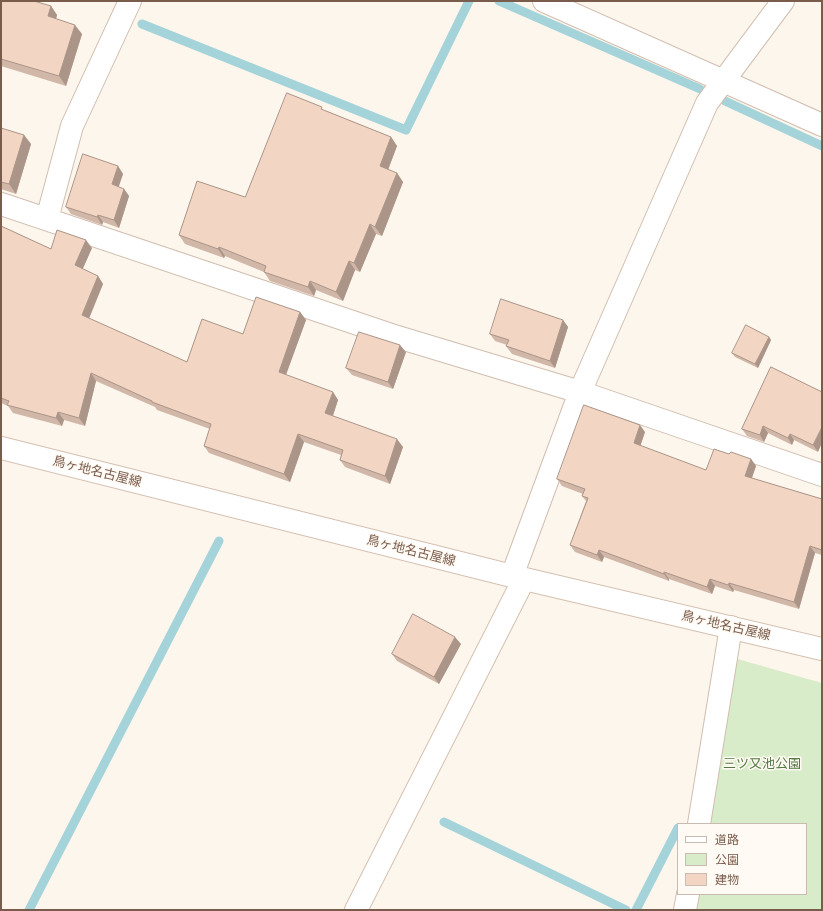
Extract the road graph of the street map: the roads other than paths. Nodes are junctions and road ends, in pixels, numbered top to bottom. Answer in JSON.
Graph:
{"nodes":[{"id":1,"x":130,"y":1,"type":"edge"},
{"id":2,"x":544,"y":1,"type":"edge"},
{"id":3,"x":783,"y":1,"type":"edge"},
{"id":4,"x":723,"y":81,"type":"junction"},
{"id":5,"x":822,"y":125,"type":"edge"},
{"id":6,"x":1,"y":204,"type":"edge"},
{"id":7,"x":47,"y":219,"type":"junction"},
{"id":8,"x":580,"y":392,"type":"junction"},
{"id":9,"x":1,"y":448,"type":"edge"},
{"id":10,"x":822,"y":475,"type":"edge"},
{"id":11,"x":518,"y":578,"type":"junction"},
{"id":12,"x":731,"y":627,"type":"junction"},
{"id":13,"x":822,"y":649,"type":"edge"},
{"id":14,"x":699,"y":823,"type":"edge"},
{"id":15,"x":688,"y":895,"type":"edge"},
{"id":16,"x":356,"y":910,"type":"edge"},
{"id":17,"x":685,"y":910,"type":"edge"}],
"edges":[{"from":1,"to":7,"type":"street"},
{"from":2,"to":4,"type":"street"},
{"from":3,"to":4,"type":"street"},
{"from":4,"to":5,"type":"street"},
{"from":4,"to":8,"type":"street"},
{"from":6,"to":7,"type":"street"},
{"from":7,"to":8,"type":"street"},
{"from":8,"to":10,"type":"street"},
{"from":8,"to":11,"type":"street"},
{"from":9,"to":11,"type":"street","name":"鳥ヶ地名古屋線"},
{"from":11,"to":12,"type":"street","name":"鳥ヶ地名古屋線"},
{"from":11,"to":16,"type":"street"},
{"from":12,"to":13,"type":"street","name":"鳥ヶ地名古屋線"},
{"from":12,"to":14,"type":"street"},
{"from":15,"to":17,"type":"street"}]}
